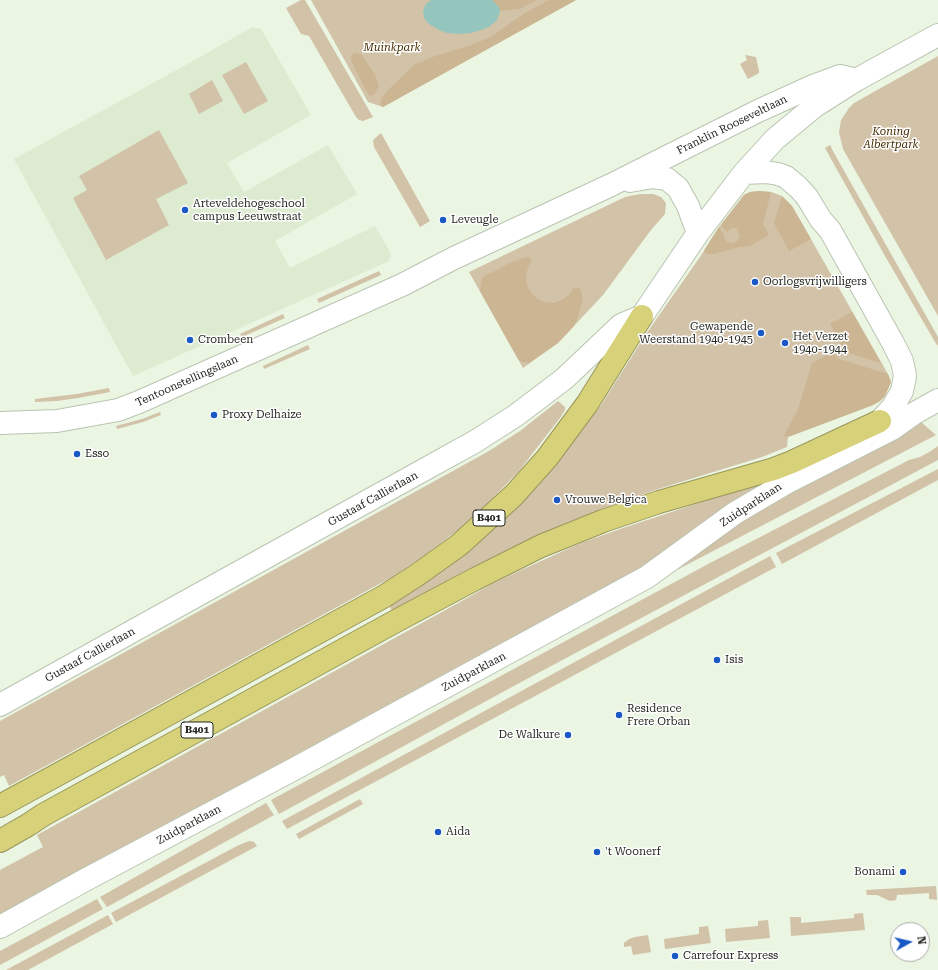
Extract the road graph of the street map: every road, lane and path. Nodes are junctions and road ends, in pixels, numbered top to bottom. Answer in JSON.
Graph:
{"nodes":[{"id":1,"x":938,"y":35,"type":"edge"},
{"id":2,"x":856,"y":80,"type":"junction"},
{"id":3,"x":744,"y":173,"type":"junction"},
{"id":4,"x":611,"y":185,"type":"junction"},
{"id":5,"x":698,"y":233,"type":"junction"},
{"id":6,"x":429,"y":271,"type":"joint"},
{"id":7,"x":642,"y":316,"type":"junction"},
{"id":8,"x":938,"y":400,"type":"edge"},
{"id":9,"x":913,"y":414,"type":"junction"},
{"id":10,"x":880,"y":421,"type":"junction"},
{"id":11,"x":0,"y":423,"type":"edge"},
{"id":12,"x":0,"y":705,"type":"edge"},
{"id":13,"x":0,"y":806,"type":"edge"},
{"id":14,"x":0,"y":841,"type":"edge"},
{"id":15,"x":0,"y":928,"type":"edge"}],
"edges":[{"from":1,"to":2,"type":"street"},
{"from":2,"to":3,"type":"street"},
{"from":2,"to":4,"type":"street","name":"Franklin Rooseveltlaan"},
{"from":3,"to":5,"type":"street"},
{"from":3,"to":10,"type":"street"},
{"from":4,"to":5,"type":"street","name":"Franklin Rooseveltlaan"},
{"from":4,"to":6,"type":"street","name":"Franklin Rooseveltlaan"},
{"from":5,"to":7,"type":"street"},
{"from":6,"to":11,"type":"street","name":"Tentoonstellingslaan"},
{"from":7,"to":12,"type":"street","name":"Gustaaf Callierlaan"},
{"from":7,"to":13,"type":"highway","number":"B401"},
{"from":8,"to":9,"type":"street","name":"Zuidparklaan"},
{"from":9,"to":10,"type":"street"},
{"from":9,"to":15,"type":"street","name":"Zuidparklaan"},
{"from":10,"to":14,"type":"highway","number":"B401"}]}
